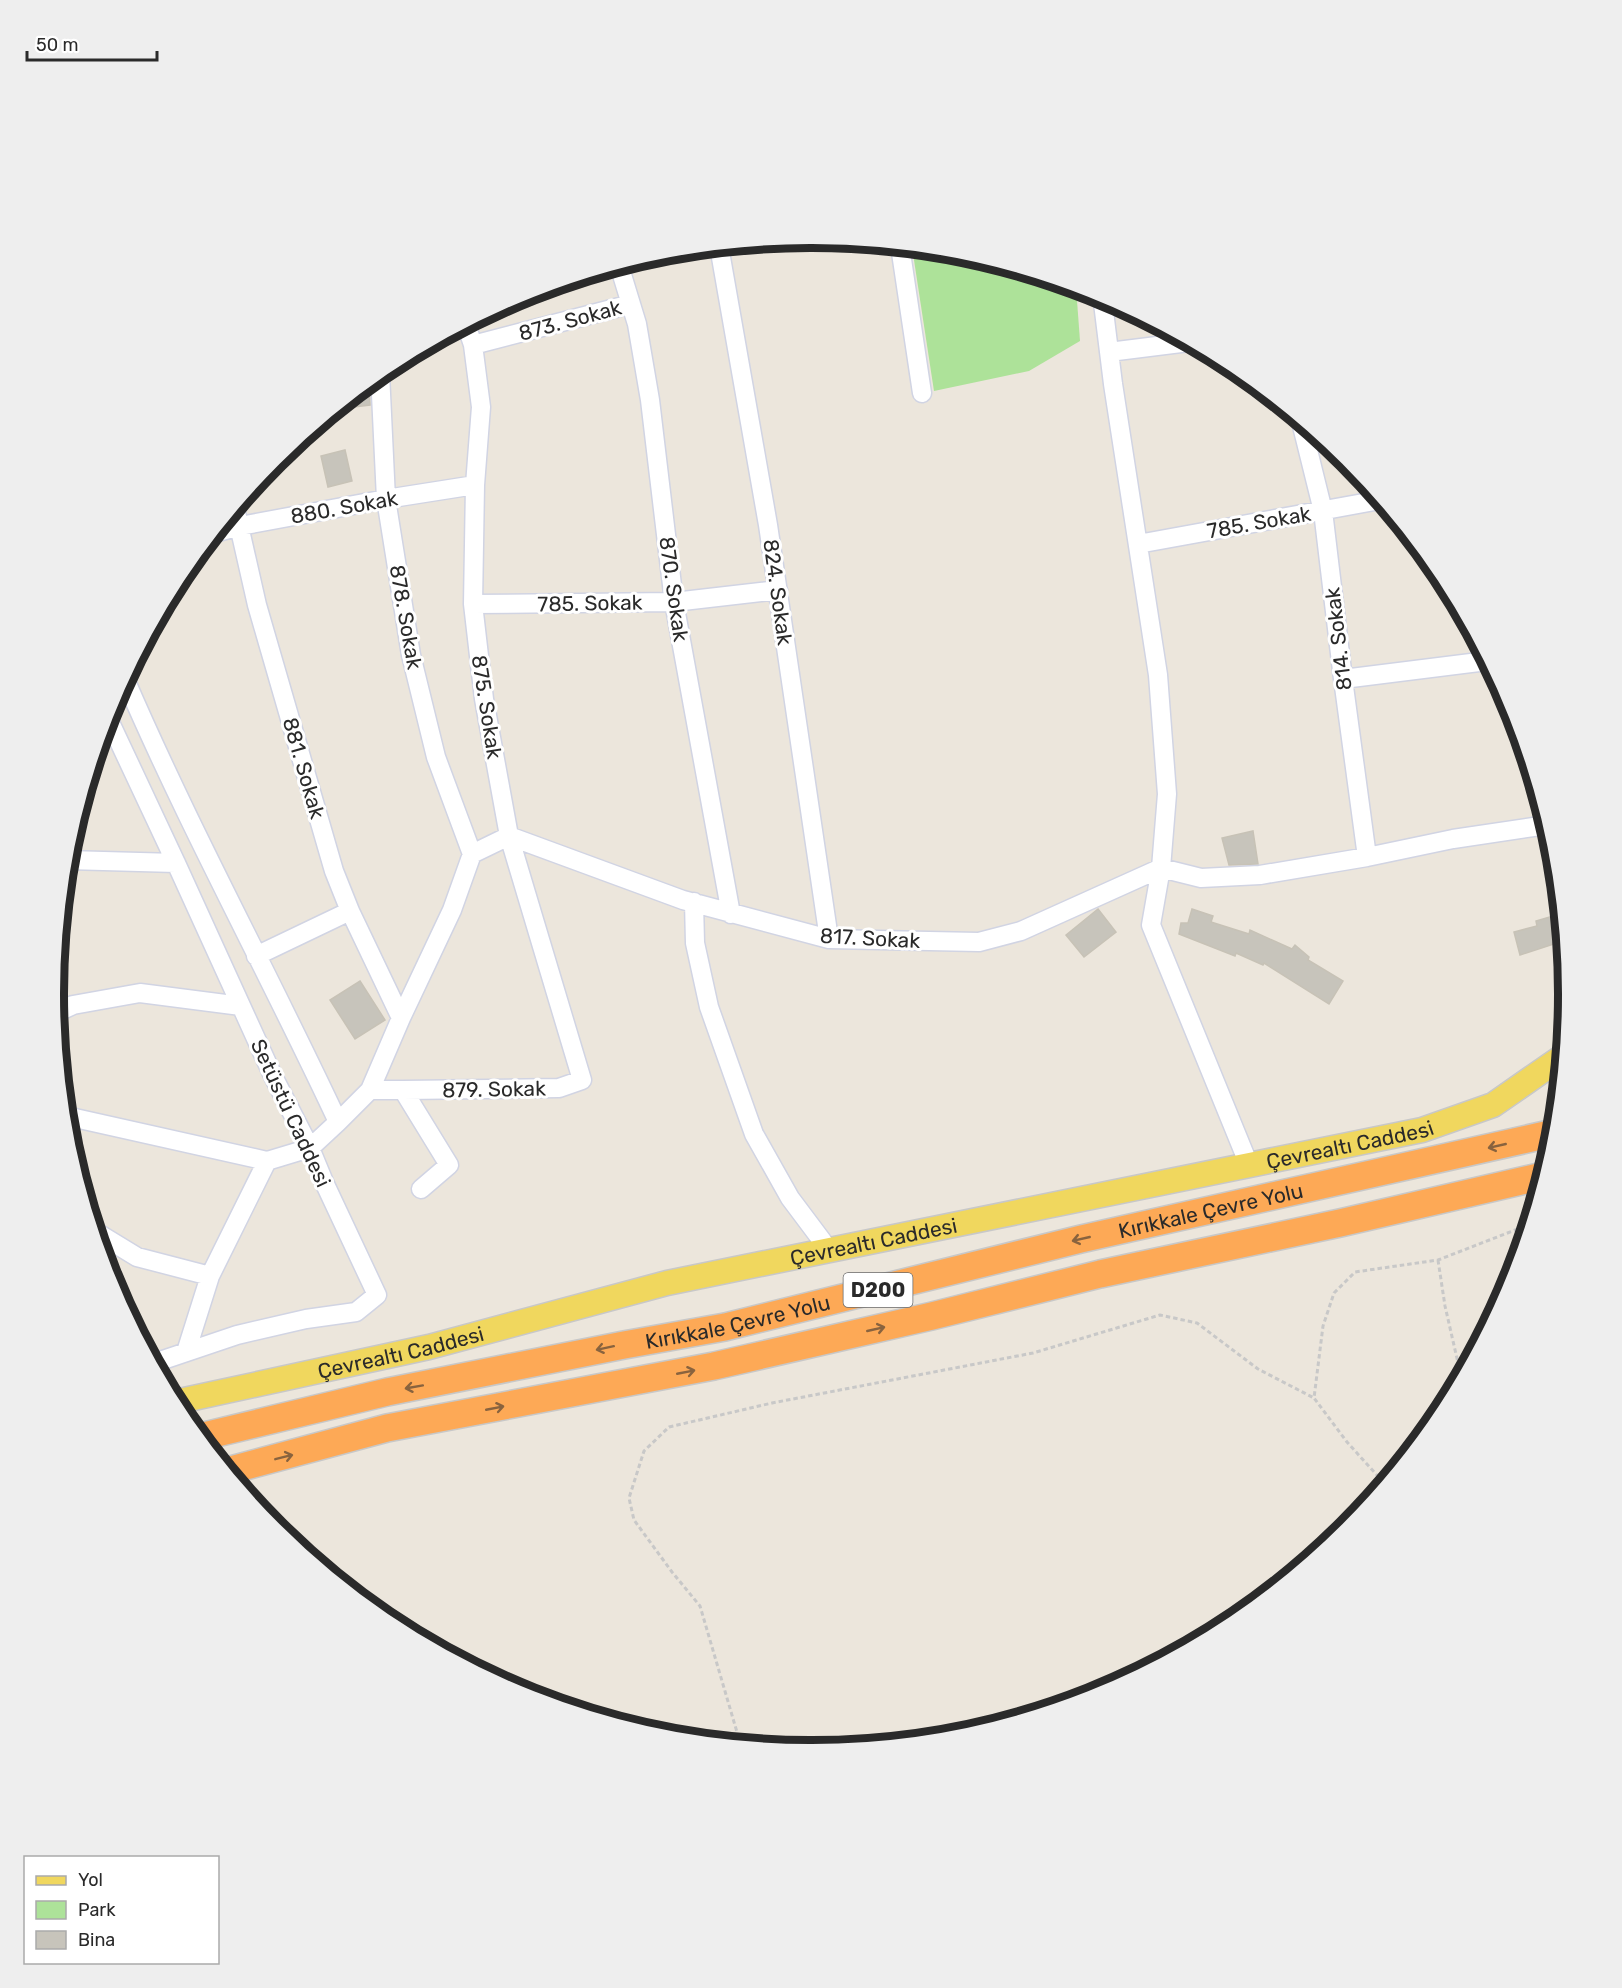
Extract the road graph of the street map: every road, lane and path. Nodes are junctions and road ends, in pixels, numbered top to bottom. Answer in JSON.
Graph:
{"nodes":[{"id":1,"x":720,"y":253,"type":"edge"},
{"id":2,"x":901,"y":253,"type":"edge"},
{"id":3,"x":621,"y":272,"type":"edge"},
{"id":4,"x":631,"y":304,"type":"junction"},
{"id":5,"x":1103,"y":307,"type":"edge"},
{"id":6,"x":468,"y":331,"type":"edge"},
{"id":7,"x":1176,"y":344,"type":"edge"},
{"id":8,"x":473,"y":345,"type":"junction"},
{"id":9,"x":1109,"y":352,"type":"junction"},
{"id":10,"x":381,"y":384,"type":"edge"},
{"id":11,"x":922,"y":393,"type":"dead end"},
{"id":12,"x":1304,"y":434,"type":"edge"},
{"id":13,"x":475,"y":485,"type":"junction"},
{"id":14,"x":386,"y":499,"type":"junction"},
{"id":15,"x":1372,"y":502,"type":"edge"},
{"id":16,"x":1323,"y":511,"type":"junction"},
{"id":17,"x":238,"y":517,"type":"edge"},
{"id":18,"x":240,"y":526,"type":"junction"},
{"id":19,"x":228,"y":529,"type":"edge"},
{"id":20,"x":1138,"y":544,"type":"junction"},
{"id":21,"x":778,"y":590,"type":"junction"},
{"id":22,"x":674,"y":602,"type":"junction"},
{"id":23,"x":473,"y":604,"type":"junction"},
{"id":24,"x":1479,"y":661,"type":"edge"},
{"id":25,"x":1343,"y":679,"type":"junction"},
{"id":26,"x":130,"y":689,"type":"edge"},
{"id":27,"x":113,"y":729,"type":"edge"},
{"id":28,"x":1538,"y":826,"type":"edge"},
{"id":29,"x":509,"y":836,"type":"junction"},
{"id":30,"x":471,"y":854,"type":"junction"},
{"id":31,"x":1367,"y":857,"type":"junction"},
{"id":32,"x":77,"y":860,"type":"edge"},
{"id":33,"x":176,"y":863,"type":"junction"},
{"id":34,"x":1161,"y":868,"type":"junction"},
{"id":35,"x":694,"y":903,"type":"junction"},
{"id":36,"x":350,"y":911,"type":"junction"},
{"id":37,"x":731,"y":914,"type":"junction"},
{"id":38,"x":829,"y":939,"type":"junction"},
{"id":39,"x":256,"y":956,"type":"junction"},
{"id":40,"x":241,"y":1006,"type":"junction"},
{"id":41,"x":65,"y":1009,"type":"edge"},
{"id":42,"x":401,"y":1018,"type":"junction"},
{"id":43,"x":1554,"y":1063,"type":"edge"},
{"id":44,"x":582,"y":1080,"type":"joint"},
{"id":45,"x":370,"y":1090,"type":"junction"},
{"id":46,"x":403,"y":1090,"type":"junction"},
{"id":47,"x":75,"y":1118,"type":"edge"},
{"id":48,"x":338,"y":1122,"type":"junction"},
{"id":49,"x":1544,"y":1135,"type":"edge"},
{"id":50,"x":310,"y":1148,"type":"junction"},
{"id":51,"x":267,"y":1161,"type":"junction"},
{"id":52,"x":1249,"y":1165,"type":"junction"},
{"id":53,"x":1534,"y":1178,"type":"edge"},
{"id":54,"x":421,"y":1189,"type":"dead end"},
{"id":55,"x":1520,"y":1228,"type":"edge"},
{"id":56,"x":105,"y":1238,"type":"edge"},
{"id":57,"x":830,"y":1250,"type":"junction"},
{"id":58,"x":1438,"y":1260,"type":"junction"},
{"id":59,"x":210,"y":1276,"type":"junction"},
{"id":60,"x":186,"y":1352,"type":"junction"},
{"id":61,"x":161,"y":1360,"type":"edge"},
{"id":62,"x":1458,"y":1365,"type":"edge"},
{"id":63,"x":1314,"y":1398,"type":"junction"},
{"id":64,"x":185,"y":1400,"type":"edge"},
{"id":65,"x":209,"y":1435,"type":"edge"},
{"id":66,"x":235,"y":1468,"type":"edge"},
{"id":67,"x":1379,"y":1478,"type":"edge"},
{"id":68,"x":738,"y":1737,"type":"edge"}],
"edges":[{"from":1,"to":21,"type":"street","name":"824. Sokak"},
{"from":2,"to":11,"type":"street"},
{"from":3,"to":4,"type":"street","name":"870. Sokak"},
{"from":4,"to":8,"type":"street","name":"873. Sokak"},
{"from":4,"to":22,"type":"street","name":"870. Sokak"},
{"from":5,"to":9,"type":"street"},
{"from":6,"to":8,"type":"street","name":"875. Sokak"},
{"from":7,"to":9,"type":"street"},
{"from":8,"to":13,"type":"street","name":"875. Sokak"},
{"from":9,"to":20,"type":"street"},
{"from":10,"to":14,"type":"street","name":"878. Sokak"},
{"from":12,"to":16,"type":"street","name":"814. Sokak"},
{"from":13,"to":14,"type":"street","name":"880. Sokak"},
{"from":13,"to":23,"type":"street","name":"875. Sokak"},
{"from":14,"to":18,"type":"street","name":"880. Sokak"},
{"from":14,"to":30,"type":"street","name":"878. Sokak"},
{"from":15,"to":16,"type":"street","name":"785. Sokak"},
{"from":16,"to":20,"type":"street","name":"785. Sokak"},
{"from":16,"to":25,"type":"street","name":"814. Sokak"},
{"from":17,"to":18,"type":"street","name":"881. Sokak"},
{"from":18,"to":19,"type":"street","name":"880. Sokak"},
{"from":18,"to":36,"type":"street","name":"881. Sokak"},
{"from":20,"to":34,"type":"street"},
{"from":21,"to":22,"type":"street","name":"785. Sokak"},
{"from":21,"to":38,"type":"street","name":"824. Sokak"},
{"from":22,"to":23,"type":"street","name":"785. Sokak"},
{"from":22,"to":37,"type":"street","name":"870. Sokak"},
{"from":23,"to":29,"type":"street","name":"875. Sokak"},
{"from":24,"to":25,"type":"street"},
{"from":25,"to":31,"type":"street","name":"814. Sokak"},
{"from":26,"to":39,"type":"street"},
{"from":27,"to":33,"type":"street","name":"Setüstü Caddesi"},
{"from":28,"to":31,"type":"street"},
{"from":29,"to":30,"type":"street"},
{"from":29,"to":35,"type":"street","name":"817. Sokak"},
{"from":29,"to":44,"type":"street","name":"875. Sokak"},
{"from":30,"to":42,"type":"street"},
{"from":31,"to":34,"type":"street"},
{"from":32,"to":33,"type":"street"},
{"from":33,"to":40,"type":"street","name":"Setüstü Caddesi"},
{"from":34,"to":38,"type":"street","name":"817. Sokak"},
{"from":34,"to":52,"type":"street"},
{"from":35,"to":37,"type":"street","name":"817. Sokak"},
{"from":35,"to":57,"type":"street"},
{"from":36,"to":39,"type":"street"},
{"from":36,"to":42,"type":"street","name":"881. Sokak"},
{"from":37,"to":38,"type":"street","name":"817. Sokak"},
{"from":39,"to":48,"type":"street"},
{"from":40,"to":41,"type":"street"},
{"from":40,"to":50,"type":"street","name":"Setüstü Caddesi"},
{"from":42,"to":45,"type":"street"},
{"from":43,"to":52,"type":"main road","name":"Çevrealtı Caddesi"},
{"from":44,"to":46,"type":"street","name":"879. Sokak"},
{"from":45,"to":46,"type":"street","name":"879. Sokak"},
{"from":45,"to":48,"type":"street"},
{"from":46,"to":54,"type":"street"},
{"from":47,"to":51,"type":"street"},
{"from":48,"to":50,"type":"street"},
{"from":49,"to":65,"type":"highway","name":"Kırıkkale Çevre Yolu","number":"D200","one_way":true},
{"from":50,"to":51,"type":"street"},
{"from":50,"to":60,"type":"street","name":"Setüstü Caddesi"},
{"from":51,"to":59,"type":"street"},
{"from":52,"to":57,"type":"main road","name":"Çevrealtı Caddesi"},
{"from":66,"to":53,"type":"highway","name":"Kırıkkale Çevre Yolu","number":"D200","one_way":true},
{"from":55,"to":58,"type":"path"},
{"from":56,"to":59,"type":"street"},
{"from":57,"to":64,"type":"main road","name":"Çevrealtı Caddesi"},
{"from":58,"to":62,"type":"path"},
{"from":58,"to":63,"type":"path"},
{"from":59,"to":60,"type":"street"},
{"from":60,"to":61,"type":"street","name":"Setüstü Caddesi"},
{"from":63,"to":67,"type":"path"},
{"from":63,"to":68,"type":"path"}]}
